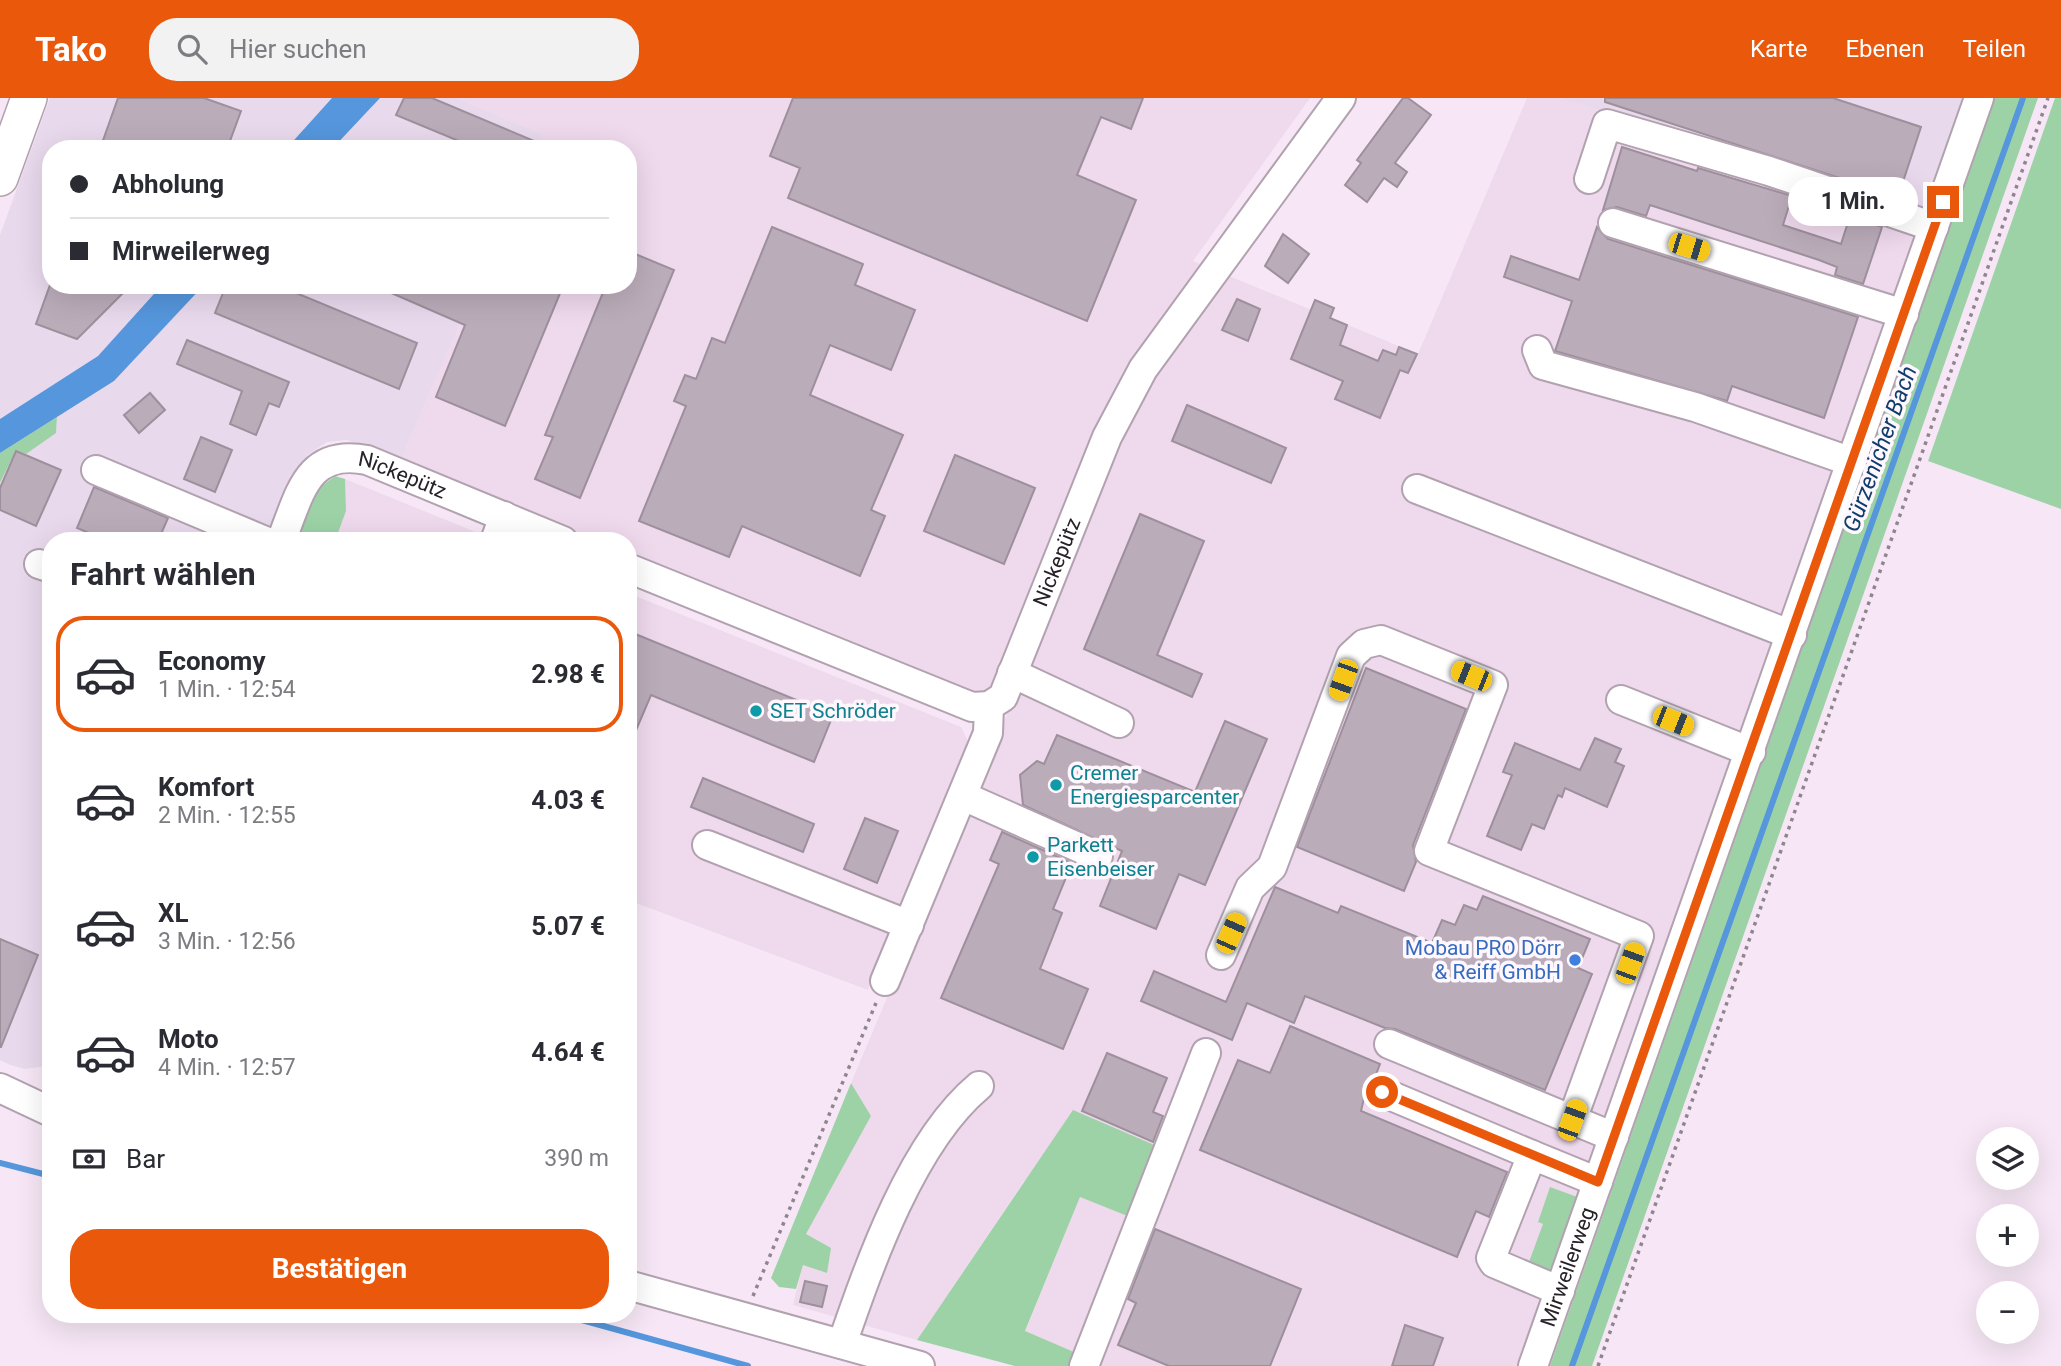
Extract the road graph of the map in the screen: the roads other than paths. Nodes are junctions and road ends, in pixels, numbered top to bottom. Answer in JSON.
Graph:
{"nodes":[{"id":1,"x":29,"y":98,"type":"edge"},
{"id":2,"x":1341,"y":98,"type":"edge"},
{"id":3,"x":1979,"y":98,"type":"edge"},
{"id":4,"x":0,"y":178,"type":"edge"},
{"id":5,"x":1589,"y":179,"type":"dead end"},
{"id":6,"x":1613,"y":223,"type":"dead end"},
{"id":7,"x":1934,"y":228,"type":"junction"},
{"id":8,"x":1904,"y":314,"type":"junction"},
{"id":9,"x":1537,"y":350,"type":"dead end"},
{"id":10,"x":1852,"y":462,"type":"junction"},
{"id":11,"x":96,"y":470,"type":"dead end"},
{"id":12,"x":1417,"y":489,"type":"dead end"},
{"id":13,"x":500,"y":528,"type":"edge"},
{"id":14,"x":244,"y":532,"type":"edge"},
{"id":15,"x":285,"y":532,"type":"edge"},
{"id":16,"x":519,"y":532,"type":"edge"},
{"id":17,"x":637,"y":572,"type":"edge"},
{"id":18,"x":1792,"y":635,"type":"junction"},
{"id":19,"x":1012,"y":673,"type":"junction"},
{"id":20,"x":1621,"y":700,"type":"dead end"},
{"id":21,"x":989,"y":706,"type":"junction"},
{"id":22,"x":1119,"y":723,"type":"dead end"},
{"id":23,"x":1751,"y":752,"type":"junction"},
{"id":24,"x":963,"y":796,"type":"junction"},
{"id":25,"x":707,"y":845,"type":"dead end"},
{"id":26,"x":1098,"y":856,"type":"dead end"},
{"id":27,"x":909,"y":925,"type":"junction"},
{"id":28,"x":1221,"y":955,"type":"dead end"},
{"id":29,"x":885,"y":981,"type":"road end"},
{"id":30,"x":1389,"y":1044,"type":"dead end"},
{"id":31,"x":1206,"y":1053,"type":"dead end"},
{"id":32,"x":979,"y":1086,"type":"dead end"},
{"id":33,"x":0,"y":1088,"type":"edge"},
{"id":34,"x":1382,"y":1092,"type":"dead end"},
{"id":35,"x":42,"y":1106,"type":"edge"},
{"id":36,"x":1572,"y":1120,"type":"junction"},
{"id":37,"x":1614,"y":1137,"type":"junction"},
{"id":38,"x":1532,"y":1155,"type":"junction"},
{"id":39,"x":1598,"y":1182,"type":"junction"},
{"id":40,"x":637,"y":1288,"type":"edge"},
{"id":41,"x":1560,"y":1291,"type":"junction"},
{"id":42,"x":842,"y":1345,"type":"junction"},
{"id":43,"x":920,"y":1366,"type":"edge"},
{"id":44,"x":1084,"y":1366,"type":"edge"},
{"id":45,"x":1533,"y":1366,"type":"edge"}],
"edges":[{"from":1,"to":4,"type":"main road"},
{"from":2,"to":19,"type":"street","name":"Nickepütz"},
{"from":3,"to":7,"type":"street","name":"Mirweilerweg"},
{"from":5,"to":7,"type":"street"},
{"from":6,"to":8,"type":"street"},
{"from":7,"to":8,"type":"street","name":"Mirweilerweg"},
{"from":8,"to":10,"type":"street","name":"Mirweilerweg"},
{"from":9,"to":10,"type":"street"},
{"from":10,"to":18,"type":"street","name":"Mirweilerweg"},
{"from":11,"to":14,"type":"street"},
{"from":12,"to":18,"type":"street"},
{"from":13,"to":15,"type":"street","name":"Nickepütz"},
{"from":13,"to":16,"type":"street","name":"Nickepütz"},
{"from":17,"to":21,"type":"street"},
{"from":18,"to":23,"type":"street","name":"Mirweilerweg"},
{"from":19,"to":21,"type":"street","name":"Nickepütz"},
{"from":19,"to":22,"type":"street"},
{"from":20,"to":23,"type":"street"},
{"from":21,"to":24,"type":"street"},
{"from":23,"to":37,"type":"street","name":"Mirweilerweg"},
{"from":24,"to":26,"type":"street"},
{"from":24,"to":27,"type":"street"},
{"from":25,"to":27,"type":"street"},
{"from":27,"to":29,"type":"street"},
{"from":28,"to":36,"type":"street"},
{"from":30,"to":36,"type":"street"},
{"from":31,"to":44,"type":"street"},
{"from":32,"to":42,"type":"street"},
{"from":33,"to":35,"type":"street"},
{"from":34,"to":38,"type":"street"},
{"from":36,"to":37,"type":"street"},
{"from":37,"to":39,"type":"street","name":"Mirweilerweg"},
{"from":38,"to":39,"type":"street"},
{"from":38,"to":41,"type":"street"},
{"from":39,"to":41,"type":"street","name":"Mirweilerweg"},
{"from":40,"to":42,"type":"street"},
{"from":41,"to":45,"type":"street","name":"Mirweilerweg"},
{"from":42,"to":43,"type":"street"}]}
